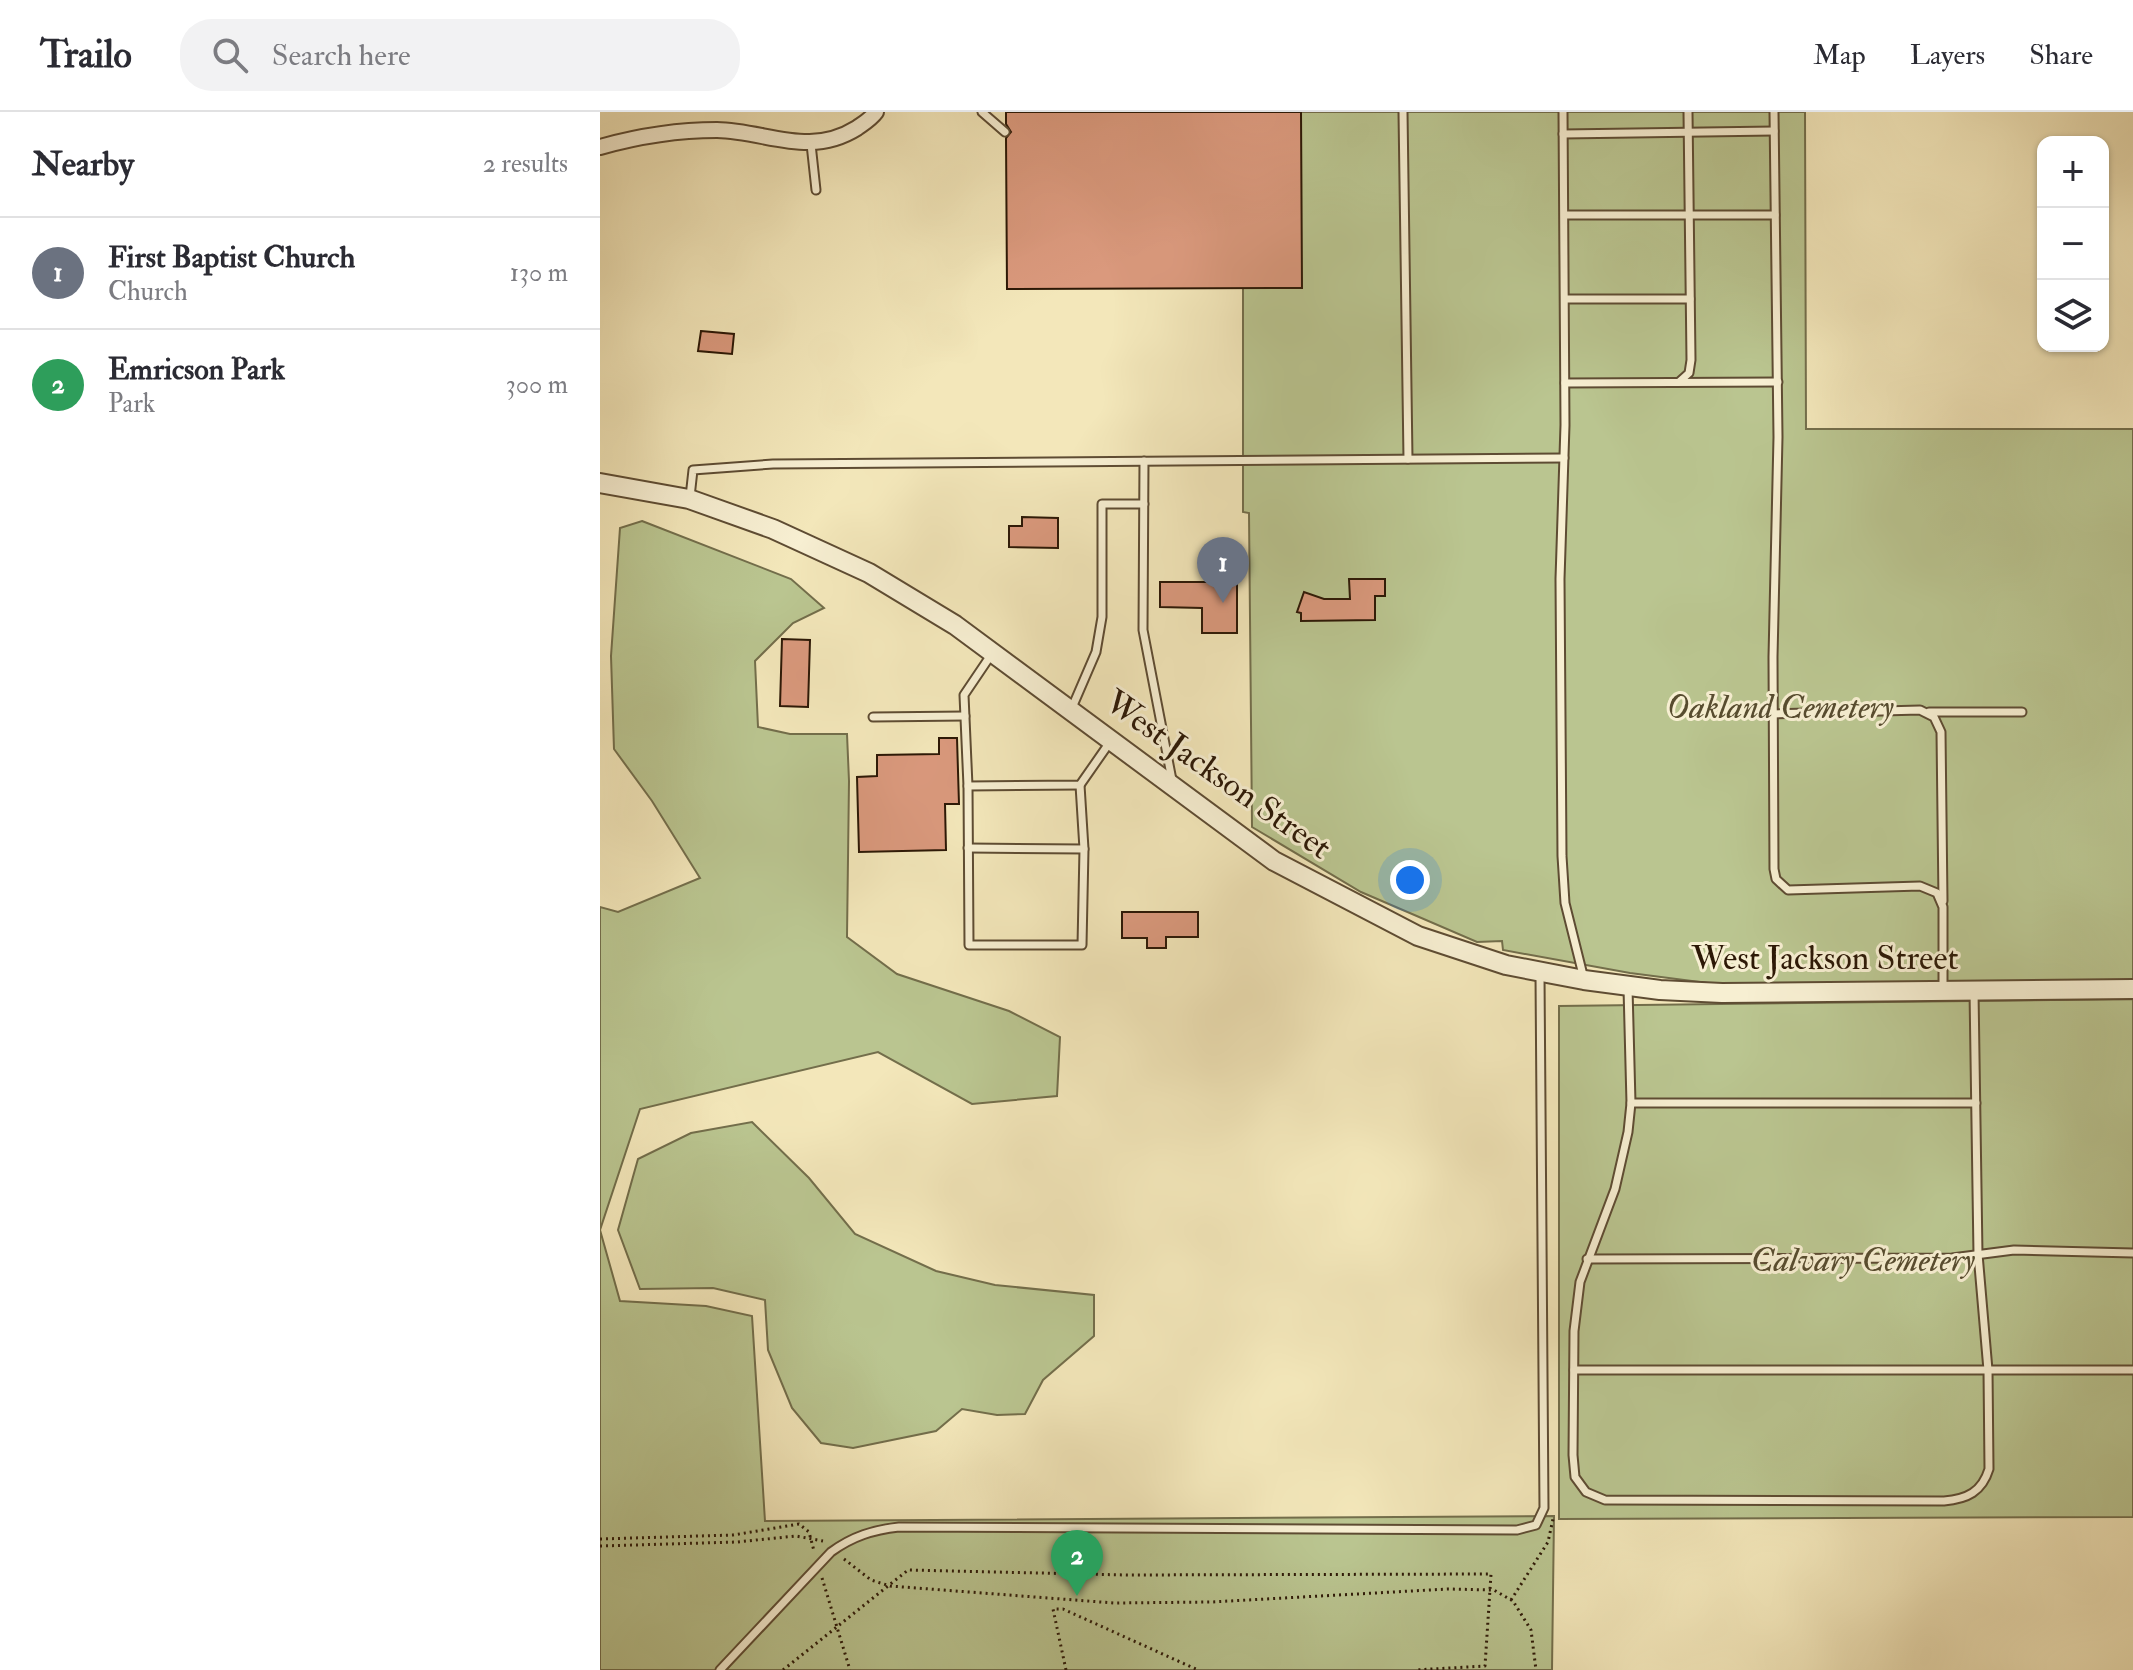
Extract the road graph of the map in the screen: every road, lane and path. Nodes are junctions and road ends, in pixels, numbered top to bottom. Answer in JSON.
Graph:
{"nodes":[{"id":1,"x":876,"y":112,"type":"edge"},
{"id":2,"x":982,"y":112,"type":"edge"},
{"id":3,"x":1403,"y":112,"type":"edge"},
{"id":4,"x":1563,"y":112,"type":"edge"},
{"id":5,"x":1688,"y":112,"type":"edge"},
{"id":6,"x":1774,"y":112,"type":"edge"},
{"id":7,"x":1774,"y":131,"type":"junction"},
{"id":8,"x":1005,"y":132,"type":"dead end"},
{"id":9,"x":1688,"y":132,"type":"junction"},
{"id":10,"x":1563,"y":134,"type":"junction"},
{"id":11,"x":811,"y":144,"type":"junction"},
{"id":12,"x":600,"y":147,"type":"edge"},
{"id":13,"x":816,"y":190,"type":"dead end"},
{"id":14,"x":1565,"y":215,"type":"junction"},
{"id":15,"x":1689,"y":215,"type":"junction"},
{"id":16,"x":1775,"y":215,"type":"junction"},
{"id":17,"x":1565,"y":299,"type":"junction"},
{"id":18,"x":1690,"y":299,"type":"junction"},
{"id":19,"x":1679,"y":382,"type":"junction"},
{"id":20,"x":1778,"y":382,"type":"junction"},
{"id":21,"x":1565,"y":383,"type":"junction"},
{"id":22,"x":1564,"y":458,"type":"junction"},
{"id":23,"x":1408,"y":459,"type":"junction"},
{"id":24,"x":1144,"y":461,"type":"junction"},
{"id":25,"x":600,"y":483,"type":"edge"},
{"id":26,"x":689,"y":499,"type":"junction"},
{"id":27,"x":1144,"y":504,"type":"junction"},
{"id":28,"x":993,"y":653,"type":"junction"},
{"id":29,"x":1071,"y":710,"type":"junction"},
{"id":30,"x":1927,"y":712,"type":"junction"},
{"id":31,"x":2022,"y":712,"type":"dead end"},
{"id":32,"x":1773,"y":714,"type":"junction"},
{"id":33,"x":965,"y":716,"type":"junction"},
{"id":34,"x":873,"y":717,"type":"dead end"},
{"id":35,"x":1111,"y":741,"type":"junction"},
{"id":36,"x":1080,"y":785,"type":"junction"},
{"id":37,"x":968,"y":786,"type":"junction"},
{"id":38,"x":1173,"y":786,"type":"junction"},
{"id":39,"x":968,"y":848,"type":"junction"},
{"id":40,"x":1084,"y":849,"type":"junction"},
{"id":41,"x":1943,"y":907,"type":"junction"},
{"id":42,"x":1540,"y":971,"type":"junction"},
{"id":43,"x":1584,"y":980,"type":"junction"},
{"id":44,"x":1628,"y":986,"type":"junction"},
{"id":45,"x":1943,"y":989,"type":"junction"},
{"id":46,"x":1974,"y":989,"type":"junction"},
{"id":47,"x":2133,"y":989,"type":"edge"},
{"id":48,"x":1631,"y":1103,"type":"junction"},
{"id":49,"x":1976,"y":1103,"type":"junction"},
{"id":50,"x":2133,"y":1253,"type":"edge"},
{"id":51,"x":1978,"y":1254,"type":"junction"},
{"id":52,"x":1587,"y":1259,"type":"junction"},
{"id":53,"x":1574,"y":1370,"type":"junction"},
{"id":54,"x":1988,"y":1370,"type":"junction"},
{"id":55,"x":2133,"y":1370,"type":"edge"},
{"id":56,"x":811,"y":1538,"type":"junction"},
{"id":57,"x":600,"y":1539,"type":"edge"},
{"id":58,"x":600,"y":1546,"type":"edge"},
{"id":59,"x":833,"y":1550,"type":"junction"},
{"id":60,"x":818,"y":1565,"type":"junction"},
{"id":61,"x":890,"y":1586,"type":"junction"},
{"id":62,"x":1490,"y":1590,"type":"junction"},
{"id":63,"x":837,"y":1627,"type":"junction"},
{"id":64,"x":720,"y":1670,"type":"edge"},
{"id":65,"x":783,"y":1670,"type":"edge"},
{"id":66,"x":850,"y":1670,"type":"edge"},
{"id":67,"x":1066,"y":1670,"type":"edge"},
{"id":68,"x":1198,"y":1670,"type":"edge"},
{"id":69,"x":1415,"y":1670,"type":"edge"},
{"id":70,"x":1536,"y":1670,"type":"edge"}],
"edges":[{"from":1,"to":11,"type":"street"},
{"from":2,"to":8,"type":"lane"},
{"from":3,"to":23,"type":"lane"},
{"from":4,"to":10,"type":"lane"},
{"from":5,"to":9,"type":"lane"},
{"from":6,"to":7,"type":"lane"},
{"from":7,"to":9,"type":"lane"},
{"from":7,"to":16,"type":"lane"},
{"from":9,"to":10,"type":"lane"},
{"from":9,"to":15,"type":"lane"},
{"from":10,"to":14,"type":"lane"},
{"from":11,"to":12,"type":"street"},
{"from":11,"to":13,"type":"lane"},
{"from":14,"to":15,"type":"lane"},
{"from":14,"to":17,"type":"lane"},
{"from":15,"to":16,"type":"lane"},
{"from":15,"to":18,"type":"lane"},
{"from":16,"to":20,"type":"lane"},
{"from":17,"to":18,"type":"lane"},
{"from":17,"to":21,"type":"lane"},
{"from":18,"to":19,"type":"lane"},
{"from":19,"to":20,"type":"lane"},
{"from":19,"to":21,"type":"lane"},
{"from":20,"to":32,"type":"lane"},
{"from":21,"to":22,"type":"lane"},
{"from":22,"to":23,"type":"lane"},
{"from":22,"to":43,"type":"lane"},
{"from":23,"to":24,"type":"lane"},
{"from":24,"to":26,"type":"lane"},
{"from":24,"to":27,"type":"lane"},
{"from":25,"to":26,"type":"street","name":"West Jackson Street"},
{"from":26,"to":28,"type":"street","name":"West Jackson Street"},
{"from":27,"to":29,"type":"lane"},
{"from":27,"to":38,"type":"lane"},
{"from":28,"to":29,"type":"street","name":"West Jackson Street"},
{"from":28,"to":33,"type":"lane"},
{"from":29,"to":35,"type":"street","name":"West Jackson Street"},
{"from":30,"to":31,"type":"lane"},
{"from":30,"to":32,"type":"lane"},
{"from":30,"to":41,"type":"lane"},
{"from":32,"to":41,"type":"lane"},
{"from":33,"to":34,"type":"lane"},
{"from":33,"to":37,"type":"lane"},
{"from":35,"to":36,"type":"lane"},
{"from":35,"to":38,"type":"street","name":"West Jackson Street"},
{"from":36,"to":37,"type":"lane"},
{"from":36,"to":40,"type":"lane"},
{"from":37,"to":39,"type":"lane"},
{"from":38,"to":42,"type":"street","name":"West Jackson Street"},
{"from":39,"to":40,"type":"lane"},
{"from":39,"to":40,"type":"lane"},
{"from":41,"to":45,"type":"lane"},
{"from":42,"to":43,"type":"street","name":"West Jackson Street"},
{"from":42,"to":59,"type":"lane"},
{"from":43,"to":44,"type":"street","name":"West Jackson Street"},
{"from":44,"to":45,"type":"street","name":"West Jackson Street"},
{"from":44,"to":48,"type":"lane"},
{"from":45,"to":46,"type":"street","name":"West Jackson Street"},
{"from":46,"to":47,"type":"street","name":"West Jackson Street"},
{"from":46,"to":49,"type":"lane"},
{"from":48,"to":49,"type":"lane"},
{"from":48,"to":52,"type":"lane"},
{"from":49,"to":51,"type":"lane"},
{"from":50,"to":51,"type":"lane"},
{"from":51,"to":52,"type":"lane"},
{"from":51,"to":54,"type":"lane"},
{"from":52,"to":53,"type":"lane"},
{"from":53,"to":54,"type":"lane"},
{"from":53,"to":54,"type":"lane"},
{"from":54,"to":55,"type":"lane"},
{"from":56,"to":57,"type":"path"},
{"from":56,"to":58,"type":"path"},
{"from":56,"to":59,"type":"path"},
{"from":56,"to":60,"type":"path"},
{"from":59,"to":60,"type":"lane"},
{"from":59,"to":61,"type":"path"},
{"from":60,"to":63,"type":"path"},
{"from":60,"to":64,"type":"lane"},
{"from":61,"to":62,"type":"path"},
{"from":61,"to":62,"type":"path"},
{"from":61,"to":63,"type":"path"},
{"from":62,"to":69,"type":"path"},
{"from":62,"to":70,"type":"path"},
{"from":63,"to":65,"type":"path"},
{"from":63,"to":66,"type":"path"},
{"from":67,"to":68,"type":"path"}]}
